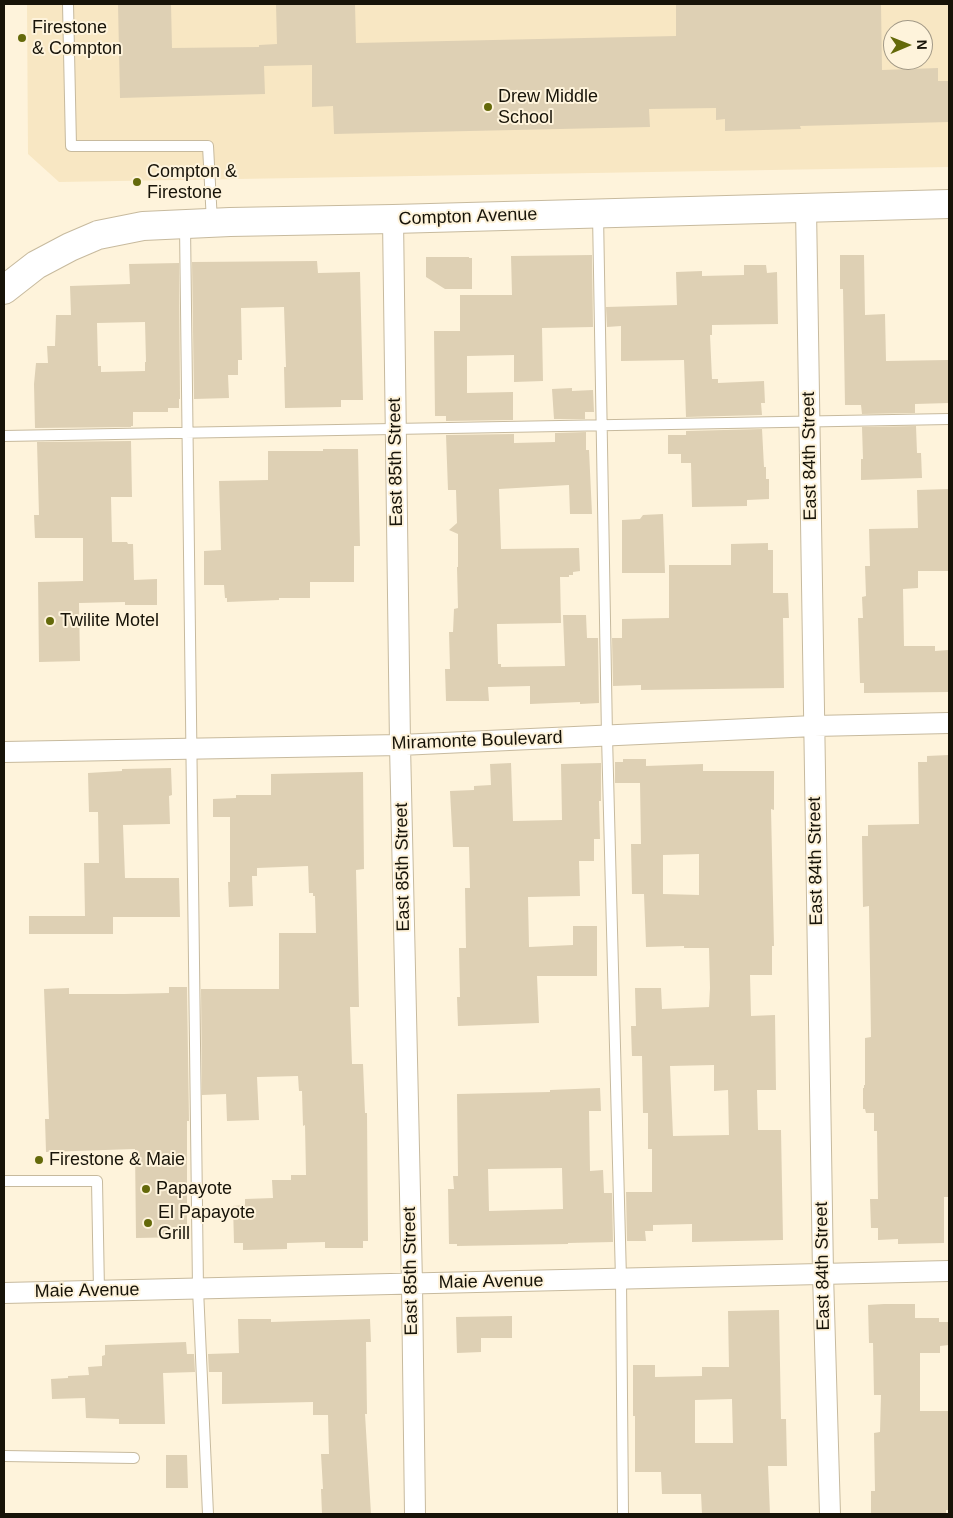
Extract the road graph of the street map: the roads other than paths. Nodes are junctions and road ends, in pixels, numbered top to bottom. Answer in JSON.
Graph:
{"nodes":[{"id":1,"x":68,"y":4,"type":"edge"},
{"id":2,"x":949,"y":204,"type":"edge"},
{"id":3,"x":806,"y":208,"type":"junction"},
{"id":4,"x":598,"y":213,"type":"junction"},
{"id":5,"x":393,"y":219,"type":"junction"},
{"id":6,"x":212,"y":222,"type":"junction"},
{"id":7,"x":185,"y":224,"type":"junction"},
{"id":8,"x":4,"y":290,"type":"edge"},
{"id":9,"x":949,"y":419,"type":"edge"},
{"id":10,"x":809,"y":421,"type":"junction"},
{"id":11,"x":601,"y":425,"type":"junction"},
{"id":12,"x":396,"y":430,"type":"junction"},
{"id":13,"x":187,"y":433,"type":"junction"},
{"id":14,"x":4,"y":436,"type":"edge"},
{"id":15,"x":949,"y":723,"type":"edge"},
{"id":16,"x":814,"y":726,"type":"junction"},
{"id":17,"x":607,"y":736,"type":"junction"},
{"id":18,"x":400,"y":745,"type":"junction"},
{"id":19,"x":191,"y":749,"type":"junction"},
{"id":20,"x":4,"y":752,"type":"edge"},
{"id":21,"x":4,"y":1180,"type":"edge"},
{"id":22,"x":949,"y":1271,"type":"edge"},
{"id":23,"x":823,"y":1274,"type":"junction"},
{"id":24,"x":621,"y":1279,"type":"junction"},
{"id":25,"x":412,"y":1284,"type":"junction"},
{"id":26,"x":198,"y":1289,"type":"junction"},
{"id":27,"x":99,"y":1291,"type":"junction"},
{"id":28,"x":4,"y":1293,"type":"edge"},
{"id":29,"x":4,"y":1456,"type":"edge"},
{"id":30,"x":134,"y":1458,"type":"dead end"},
{"id":31,"x":208,"y":1514,"type":"edge"},
{"id":32,"x":415,"y":1514,"type":"edge"},
{"id":33,"x":623,"y":1514,"type":"edge"},
{"id":34,"x":830,"y":1514,"type":"edge"}],
"edges":[{"from":1,"to":6,"type":"lane"},
{"from":2,"to":3,"type":"main road","name":"Compton Avenue"},
{"from":3,"to":4,"type":"main road","name":"Compton Avenue"},
{"from":3,"to":10,"type":"street","name":"East 84th Street"},
{"from":4,"to":5,"type":"main road","name":"Compton Avenue"},
{"from":4,"to":11,"type":"lane"},
{"from":5,"to":6,"type":"main road","name":"Compton Avenue"},
{"from":5,"to":12,"type":"street","name":"East 85th Street"},
{"from":6,"to":7,"type":"main road","name":"Compton Avenue"},
{"from":7,"to":8,"type":"main road","name":"Compton Avenue"},
{"from":7,"to":13,"type":"lane"},
{"from":9,"to":10,"type":"lane"},
{"from":10,"to":11,"type":"lane"},
{"from":10,"to":16,"type":"street","name":"East 84th Street"},
{"from":11,"to":12,"type":"lane"},
{"from":11,"to":17,"type":"lane"},
{"from":12,"to":13,"type":"lane"},
{"from":12,"to":18,"type":"street","name":"East 85th Street"},
{"from":13,"to":14,"type":"lane"},
{"from":13,"to":19,"type":"lane"},
{"from":15,"to":16,"type":"street","name":"Miramonte Boulevard"},
{"from":16,"to":17,"type":"street","name":"Miramonte Boulevard"},
{"from":16,"to":23,"type":"street","name":"East 84th Street"},
{"from":17,"to":18,"type":"street","name":"Miramonte Boulevard"},
{"from":17,"to":24,"type":"lane"},
{"from":18,"to":19,"type":"street","name":"Miramonte Boulevard"},
{"from":18,"to":25,"type":"street","name":"East 85th Street"},
{"from":19,"to":20,"type":"street","name":"Miramonte Boulevard"},
{"from":19,"to":26,"type":"lane"},
{"from":21,"to":27,"type":"lane"},
{"from":22,"to":23,"type":"street","name":"Maie Avenue"},
{"from":23,"to":24,"type":"street","name":"Maie Avenue"},
{"from":23,"to":34,"type":"street","name":"East 84th Street"},
{"from":24,"to":25,"type":"street","name":"Maie Avenue"},
{"from":24,"to":33,"type":"lane"},
{"from":25,"to":26,"type":"street","name":"Maie Avenue"},
{"from":25,"to":32,"type":"street","name":"East 85th Street"},
{"from":26,"to":27,"type":"street","name":"Maie Avenue"},
{"from":26,"to":31,"type":"lane"},
{"from":27,"to":28,"type":"street","name":"Maie Avenue"},
{"from":29,"to":30,"type":"lane"}]}
